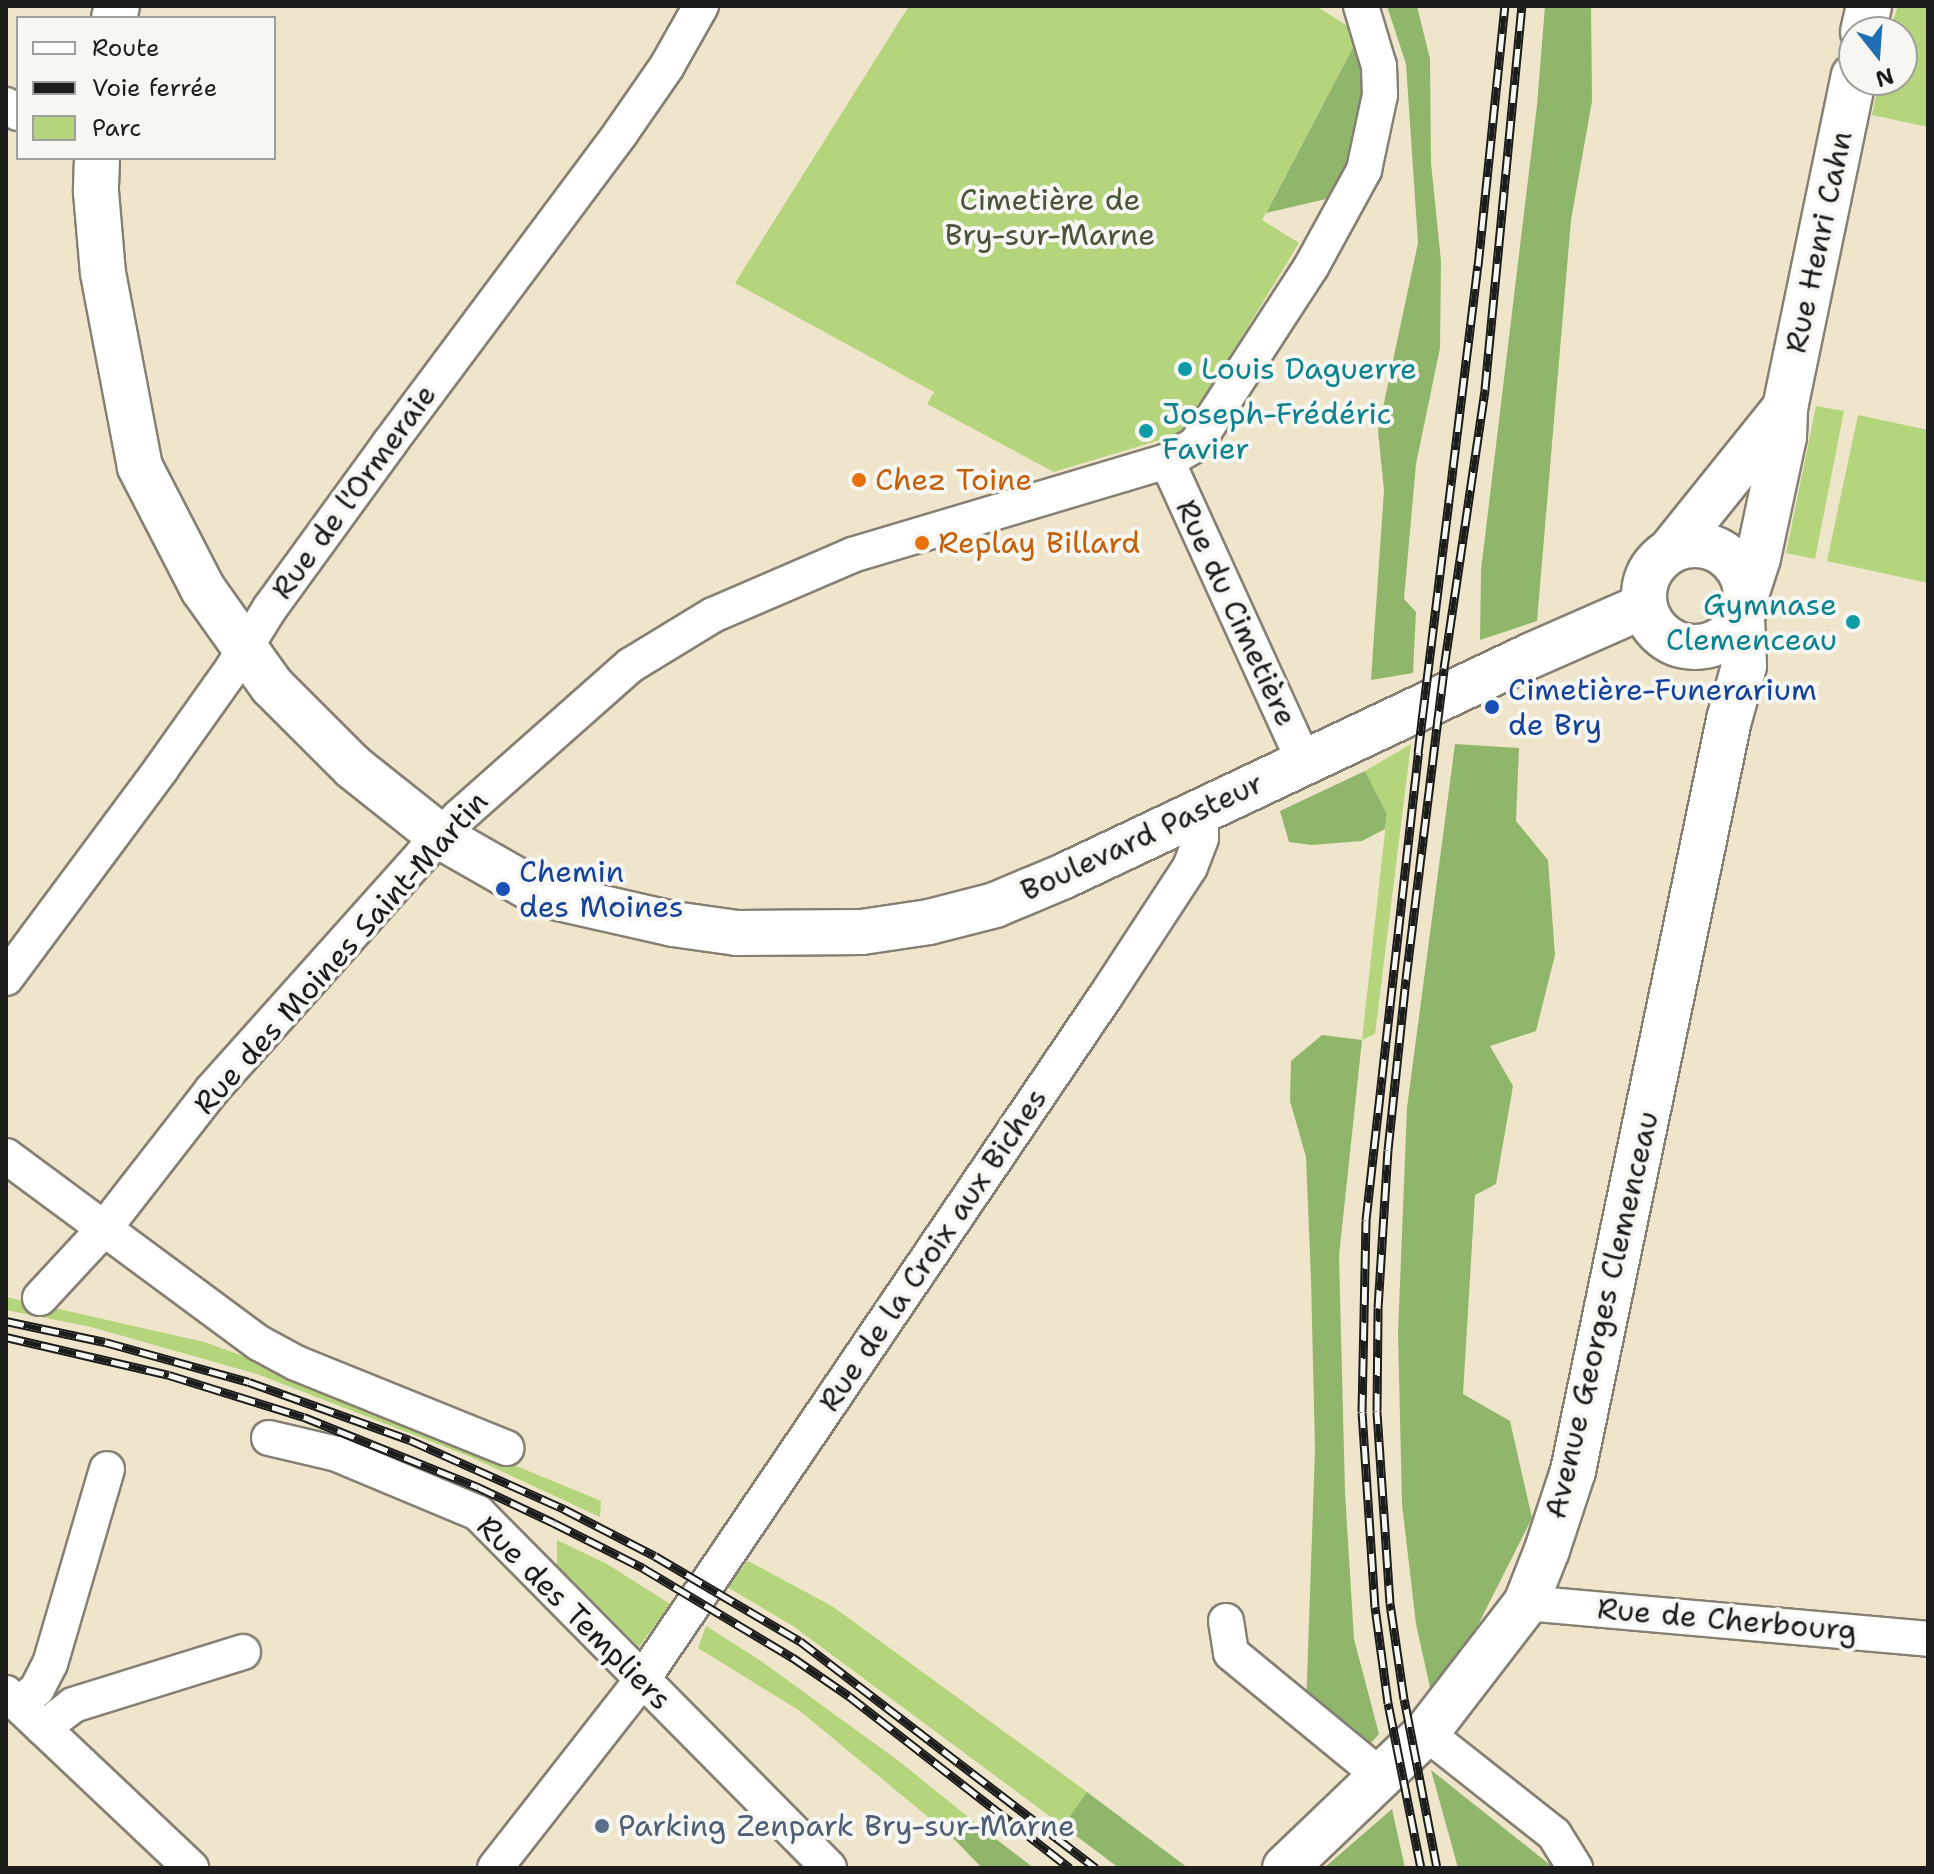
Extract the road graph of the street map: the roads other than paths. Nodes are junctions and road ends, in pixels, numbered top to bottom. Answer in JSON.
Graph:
{"nodes":[{"id":1,"x":701,"y":6,"type":"edge"},
{"id":2,"x":1361,"y":6,"type":"edge"},
{"id":3,"x":1850,"y":96,"type":"edge"},
{"id":4,"x":96,"y":160,"type":"edge"},
{"id":5,"x":1785,"y":408,"type":"junction"},
{"id":6,"x":1167,"y":461,"type":"junction"},
{"id":7,"x":1670,"y":551,"type":"junction"},
{"id":8,"x":1744,"y":605,"type":"junction"},
{"id":9,"x":1644,"y":606,"type":"junction"},
{"id":10,"x":250,"y":637,"type":"junction"},
{"id":11,"x":1694,"y":648,"type":"junction"},
{"id":12,"x":1729,"y":720,"type":"junction"},
{"id":13,"x":1304,"y":762,"type":"junction"},
{"id":14,"x":1201,"y":811,"type":"junction"},
{"id":15,"x":450,"y":827,"type":"junction"},
{"id":16,"x":6,"y":978,"type":"edge"},
{"id":17,"x":6,"y":1156,"type":"edge"},
{"id":18,"x":103,"y":1230,"type":"junction"},
{"id":19,"x":40,"y":1298,"type":"dead end"},
{"id":20,"x":269,"y":1438,"type":"dead end"},
{"id":21,"x":506,"y":1448,"type":"dead end"},
{"id":22,"x":107,"y":1469,"type":"dead end"},
{"id":23,"x":1526,"y":1603,"type":"junction"},
{"id":24,"x":1226,"y":1621,"type":"dead end"},
{"id":25,"x":1928,"y":1639,"type":"edge"},
{"id":26,"x":243,"y":1652,"type":"dead end"},
{"id":27,"x":642,"y":1680,"type":"junction"},
{"id":28,"x":23,"y":1709,"type":"edge"},
{"id":29,"x":1426,"y":1733,"type":"junction"},
{"id":30,"x":1383,"y":1778,"type":"junction"},
{"id":31,"x":178,"y":1864,"type":"edge"},
{"id":32,"x":495,"y":1868,"type":"edge"},
{"id":33,"x":829,"y":1868,"type":"edge"},
{"id":34,"x":1285,"y":1868,"type":"edge"},
{"id":35,"x":1575,"y":1868,"type":"edge"}],
"edges":[{"from":1,"to":10,"type":"street","name":"Rue de l'Ormeraie"},
{"from":2,"to":6,"type":"street","name":"Rue du Cimetière"},
{"from":3,"to":5,"type":"main road","name":"Rue Henri Cahn"},
{"from":4,"to":10,"type":"main road","name":"Boulevard Pasteur"},
{"from":5,"to":7,"type":"main road"},
{"from":5,"to":8,"type":"main road","name":"Avenue Georges Clemenceau"},
{"from":6,"to":13,"type":"street","name":"Rue du Cimetière"},
{"from":6,"to":15,"type":"street","name":"Rue des Moines Saint-Martin"},
{"from":7,"to":8,"type":"main road"},
{"from":7,"to":9,"type":"main road"},
{"from":8,"to":11,"type":"main road"},
{"from":8,"to":12,"type":"main road","name":"Avenue Georges Clemenceau"},
{"from":9,"to":11,"type":"main road"},
{"from":9,"to":13,"type":"main road","name":"Boulevard Pasteur"},
{"from":10,"to":15,"type":"main road","name":"Boulevard Pasteur"},
{"from":10,"to":16,"type":"street","name":"Rue de l'Ormeraie"},
{"from":11,"to":12,"type":"main road"},
{"from":12,"to":23,"type":"main road","name":"Avenue Georges Clemenceau"},
{"from":13,"to":14,"type":"main road","name":"Boulevard Pasteur"},
{"from":14,"to":15,"type":"main road","name":"Boulevard Pasteur"},
{"from":14,"to":27,"type":"street","name":"Rue de la Croix aux Biches"},
{"from":15,"to":18,"type":"street","name":"Rue des Moines Saint-Martin"},
{"from":17,"to":18,"type":"street"},
{"from":18,"to":19,"type":"street","name":"Rue des Moines Saint-Martin"},
{"from":18,"to":21,"type":"street"},
{"from":20,"to":27,"type":"street","name":"Rue des Templiers"},
{"from":22,"to":28,"type":"street"},
{"from":23,"to":25,"type":"street","name":"Rue de Cherbourg"},
{"from":23,"to":29,"type":"main road","name":"Avenue Georges Clemenceau"},
{"from":24,"to":30,"type":"street"},
{"from":26,"to":28,"type":"street"},
{"from":27,"to":32,"type":"street","name":"Rue de la Croix aux Biches"},
{"from":27,"to":33,"type":"street","name":"Rue des Templiers"},
{"from":28,"to":31,"type":"street"},
{"from":29,"to":30,"type":"main road","name":"Avenue Georges Clemenceau"},
{"from":29,"to":35,"type":"street"},
{"from":30,"to":34,"type":"main road","name":"Avenue Georges Clemenceau"}]}
